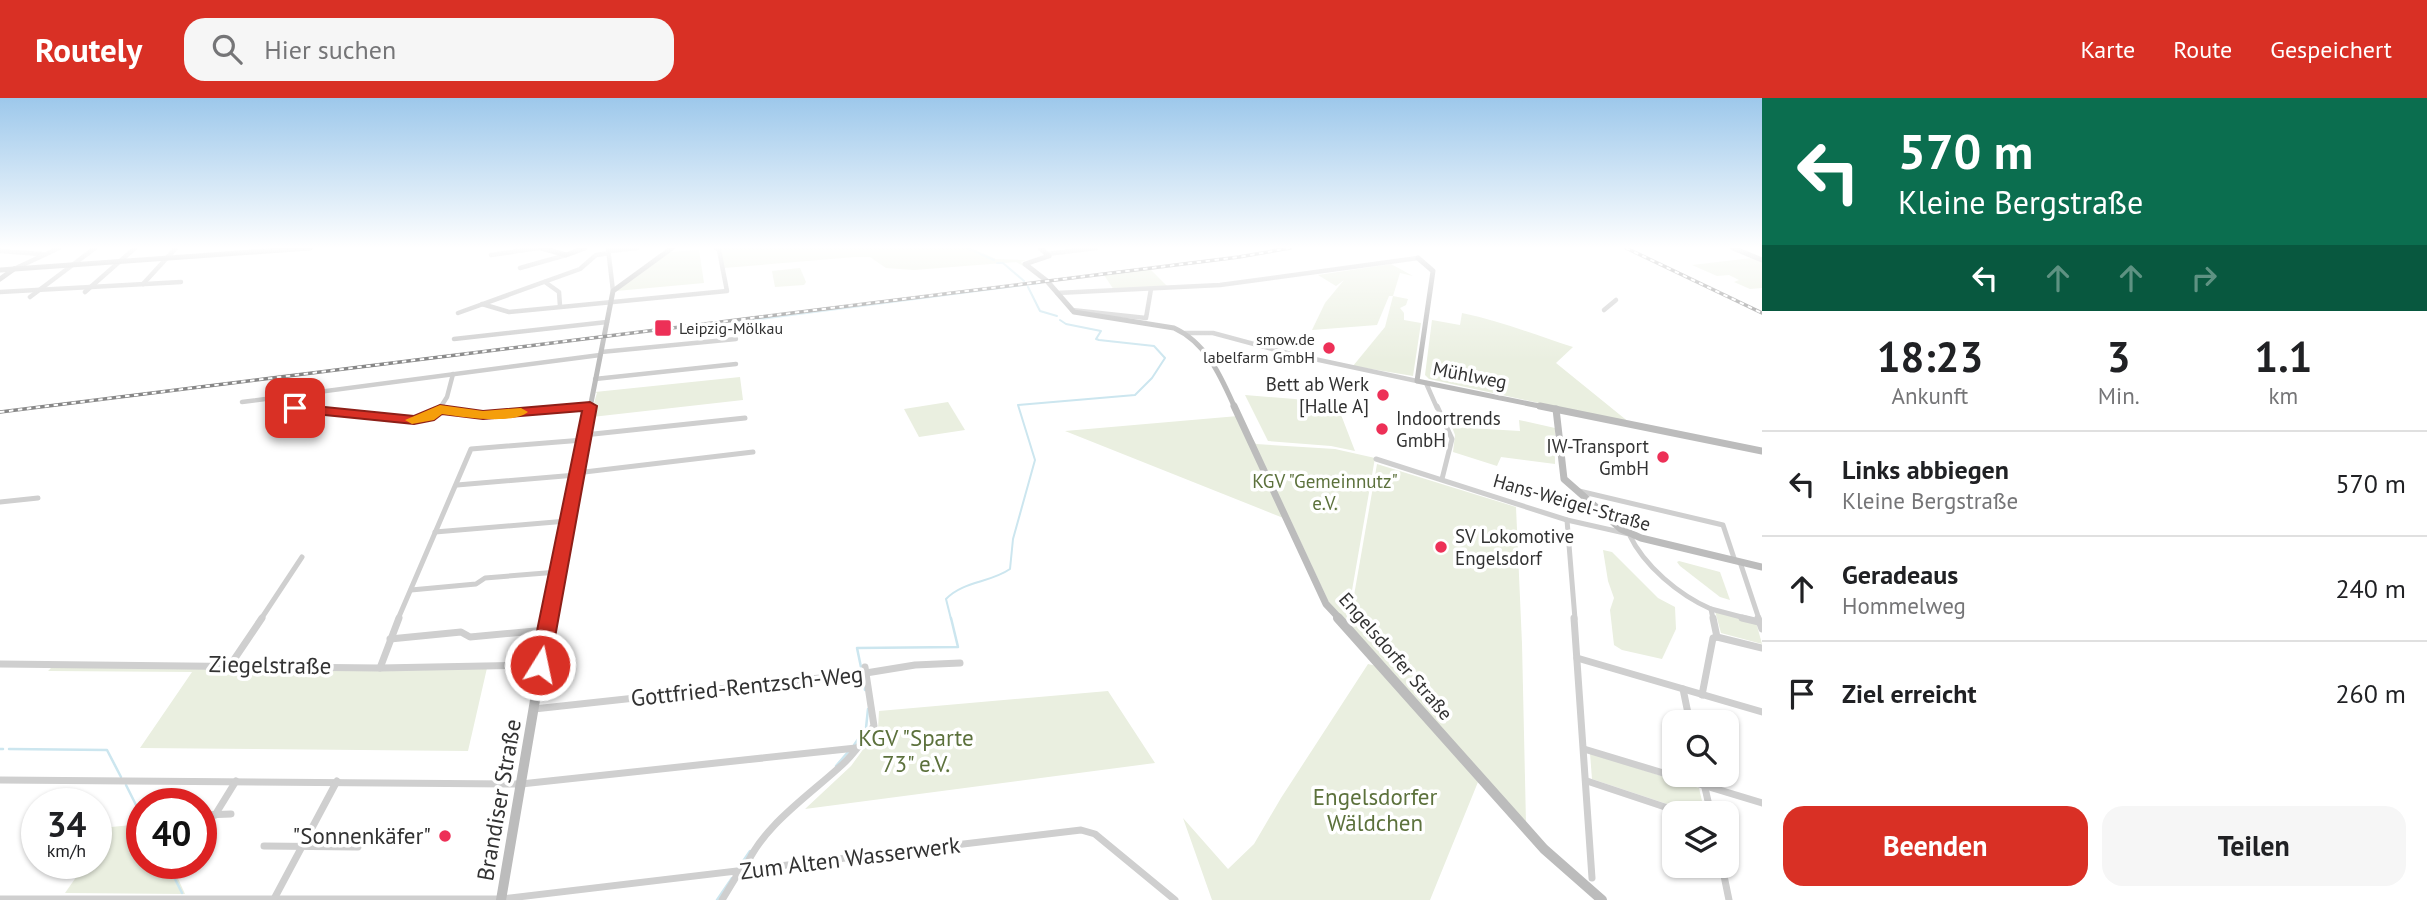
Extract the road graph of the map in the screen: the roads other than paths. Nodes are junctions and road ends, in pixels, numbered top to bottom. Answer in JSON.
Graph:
{"nodes":[{"id":1,"x":44,"y":285,"type":"edge"},
{"id":2,"x":93,"y":285,"type":"edge"},
{"id":3,"x":123,"y":285,"type":"edge"},
{"id":4,"x":534,"y":285,"type":"edge"},
{"id":5,"x":549,"y":285,"type":"edge"},
{"id":6,"x":612,"y":285,"type":"edge"},
{"id":7,"x":621,"y":285,"type":"edge"},
{"id":8,"x":726,"y":285,"type":"edge"},
{"id":9,"x":1049,"y":285,"type":"edge"},
{"id":10,"x":1194,"y":285,"type":"edge"},
{"id":11,"x":1431,"y":285,"type":"edge"},
{"id":12,"x":90,"y":288,"type":"junction"},
{"id":13,"x":1151,"y":289,"type":"junction"},
{"id":14,"x":38,"y":290,"type":"junction"},
{"id":15,"x":613,"y":291,"type":"junction"},
{"id":16,"x":727,"y":291,"type":"joint"},
{"id":17,"x":0,"y":292,"type":"edge"},
{"id":18,"x":85,"y":292,"type":"dead end"},
{"id":19,"x":1057,"y":293,"type":"junction"},
{"id":20,"x":30,"y":297,"type":"dead end"},
{"id":21,"x":1616,"y":300,"type":"dead end"},
{"id":22,"x":611,"y":302,"type":"junction"},
{"id":23,"x":482,"y":304,"type":"junction"},
{"id":24,"x":560,"y":306,"type":"junction"},
{"id":25,"x":1072,"y":310,"type":"junction"},
{"id":26,"x":1604,"y":310,"type":"dead end"},
{"id":27,"x":458,"y":313,"type":"dead end"},
{"id":28,"x":1146,"y":318,"type":"joint"},
{"id":29,"x":607,"y":322,"type":"junction"},
{"id":30,"x":1187,"y":334,"type":"junction"},
{"id":31,"x":454,"y":339,"type":"dead end"},
{"id":32,"x":736,"y":339,"type":"dead end"},
{"id":33,"x":600,"y":353,"type":"junction"},
{"id":34,"x":736,"y":364,"type":"dead end"},
{"id":35,"x":1419,"y":368,"type":"junction"},
{"id":36,"x":453,"y":374,"type":"junction"},
{"id":37,"x":595,"y":379,"type":"junction"},
{"id":38,"x":1417,"y":381,"type":"junction"},
{"id":39,"x":1426,"y":383,"type":"junction"},
{"id":40,"x":300,"y":394,"type":"junction"},
{"id":41,"x":242,"y":401,"type":"dead end"},
{"id":42,"x":590,"y":406,"type":"junction"},
{"id":43,"x":440,"y":409,"type":"junction"},
{"id":44,"x":1556,"y":409,"type":"junction"},
{"id":45,"x":745,"y":418,"type":"dead end"},
{"id":46,"x":583,"y":438,"type":"junction"},
{"id":47,"x":1762,"y":451,"type":"edge"},
{"id":48,"x":753,"y":452,"type":"dead end"},
{"id":49,"x":1376,"y":459,"type":"dead end"},
{"id":50,"x":576,"y":474,"type":"junction"},
{"id":51,"x":1442,"y":479,"type":"junction"},
{"id":52,"x":457,"y":485,"type":"junction"},
{"id":53,"x":1572,"y":489,"type":"junction"},
{"id":54,"x":38,"y":498,"type":"dead end"},
{"id":55,"x":0,"y":502,"type":"edge"},
{"id":56,"x":1567,"y":520,"type":"junction"},
{"id":57,"x":567,"y":521,"type":"junction"},
{"id":58,"x":435,"y":532,"type":"junction"},
{"id":59,"x":1629,"y":534,"type":"junction"},
{"id":60,"x":302,"y":557,"type":"dead end"},
{"id":61,"x":1738,"y":561,"type":"junction"},
{"id":62,"x":1762,"y":568,"type":"edge"},
{"id":63,"x":558,"y":572,"type":"junction"},
{"id":64,"x":411,"y":590,"type":"junction"},
{"id":65,"x":1711,"y":609,"type":"junction"},
{"id":66,"x":1761,"y":626,"type":"edge"},
{"id":67,"x":546,"y":630,"type":"junction"},
{"id":68,"x":1717,"y":636,"type":"junction"},
{"id":69,"x":390,"y":639,"type":"junction"},
{"id":70,"x":1762,"y":648,"type":"edge"},
{"id":71,"x":1577,"y":658,"type":"junction"},
{"id":72,"x":960,"y":663,"type":"dead end"},
{"id":73,"x":0,"y":664,"type":"edge"},
{"id":74,"x":231,"y":664,"type":"junction"},
{"id":75,"x":540,"y":665,"type":"junction"},
{"id":76,"x":380,"y":667,"type":"junction"},
{"id":77,"x":866,"y":670,"type":"junction"},
{"id":78,"x":1683,"y":689,"type":"junction"},
{"id":79,"x":1702,"y":695,"type":"junction"},
{"id":80,"x":534,"y":709,"type":"junction"},
{"id":81,"x":1687,"y":710,"type":"edge"},
{"id":82,"x":1762,"y":712,"type":"edge"},
{"id":83,"x":856,"y":748,"type":"junction"},
{"id":84,"x":1584,"y":749,"type":"junction"},
{"id":85,"x":1662,"y":772,"type":"edge"},
{"id":86,"x":0,"y":780,"type":"edge"},
{"id":87,"x":236,"y":781,"type":"junction"},
{"id":88,"x":337,"y":781,"type":"junction"},
{"id":89,"x":1587,"y":781,"type":"junction"},
{"id":90,"x":521,"y":784,"type":"junction"},
{"id":91,"x":1710,"y":787,"type":"edge"},
{"id":92,"x":1762,"y":803,"type":"edge"},
{"id":93,"x":1662,"y":806,"type":"edge"},
{"id":94,"x":217,"y":812,"type":"edge"},
{"id":95,"x":231,"y":814,"type":"dead end"},
{"id":96,"x":217,"y":815,"type":"edge"},
{"id":97,"x":264,"y":846,"type":"dead end"},
{"id":98,"x":303,"y":846,"type":"junction"},
{"id":99,"x":358,"y":847,"type":"dead end"},
{"id":100,"x":740,"y":872,"type":"junction"},
{"id":101,"x":1592,"y":877,"type":"dead end"},
{"id":102,"x":1724,"y":878,"type":"edge"},
{"id":103,"x":0,"y":899,"type":"edge"},
{"id":104,"x":274,"y":899,"type":"edge"},
{"id":105,"x":114,"y":900,"type":"edge"},
{"id":106,"x":501,"y":900,"type":"edge"},
{"id":107,"x":722,"y":900,"type":"edge"},
{"id":108,"x":1175,"y":900,"type":"edge"},
{"id":109,"x":1602,"y":900,"type":"edge"},
{"id":110,"x":1729,"y":900,"type":"edge"}],
"edges":[{"from":1,"to":14,"type":"street"},
{"from":2,"to":12,"type":"street"},
{"from":3,"to":12,"type":"street"},
{"from":4,"to":23,"type":"street"},
{"from":5,"to":24,"type":"street"},
{"from":6,"to":15,"type":"street"},
{"from":7,"to":15,"type":"street"},
{"from":8,"to":16,"type":"street"},
{"from":9,"to":19,"type":"street"},
{"from":10,"to":13,"type":"street"},
{"from":11,"to":35,"type":"street"},
{"from":12,"to":14,"type":"street"},
{"from":12,"to":18,"type":"street"},
{"from":13,"to":19,"type":"street"},
{"from":13,"to":28,"type":"street"},
{"from":14,"to":17,"type":"street"},
{"from":14,"to":20,"type":"street"},
{"from":15,"to":22,"type":"street","name":"Brandiser Straße"},
{"from":16,"to":22,"type":"street"},
{"from":19,"to":25,"type":"street"},
{"from":21,"to":26,"type":"street"},
{"from":22,"to":24,"type":"street"},
{"from":22,"to":29,"type":"street","name":"Brandiser Straße"},
{"from":23,"to":24,"type":"street"},
{"from":23,"to":27,"type":"street"},
{"from":25,"to":28,"type":"street"},
{"from":25,"to":30,"type":"street"},
{"from":29,"to":31,"type":"street"},
{"from":29,"to":33,"type":"street","name":"Brandiser Straße"},
{"from":30,"to":38,"type":"street","name":"Mühlweg"},
{"from":30,"to":109,"type":"street","name":"Engelsdorfer Straße"},
{"from":32,"to":33,"type":"street"},
{"from":33,"to":36,"type":"street"},
{"from":33,"to":37,"type":"street","name":"Brandiser Straße"},
{"from":34,"to":37,"type":"street"},
{"from":35,"to":38,"type":"street"},
{"from":35,"to":39,"type":"street"},
{"from":36,"to":40,"type":"street"},
{"from":36,"to":43,"type":"street"},
{"from":37,"to":42,"type":"street","name":"Brandiser Straße"},
{"from":38,"to":39,"type":"street","name":"Mühlweg"},
{"from":39,"to":44,"type":"street","name":"Mühlweg"},
{"from":39,"to":51,"type":"street"},
{"from":40,"to":41,"type":"street"},
{"from":40,"to":43,"type":"street"},
{"from":42,"to":43,"type":"street"},
{"from":42,"to":46,"type":"street","name":"Brandiser Straße"},
{"from":44,"to":47,"type":"street","name":"Mühlweg"},
{"from":44,"to":53,"type":"street"},
{"from":45,"to":46,"type":"street"},
{"from":46,"to":50,"type":"street","name":"Brandiser Straße"},
{"from":46,"to":52,"type":"street"},
{"from":48,"to":50,"type":"street"},
{"from":49,"to":51,"type":"street","name":"Hans-Weigel-Straße"},
{"from":50,"to":52,"type":"street"},
{"from":50,"to":57,"type":"street","name":"Brandiser Straße"},
{"from":51,"to":56,"type":"street","name":"Hans-Weigel-Straße"},
{"from":52,"to":58,"type":"street"},
{"from":53,"to":59,"type":"street"},
{"from":53,"to":61,"type":"street"},
{"from":54,"to":55,"type":"street"},
{"from":56,"to":59,"type":"street","name":"Hans-Weigel-Straße"},
{"from":56,"to":71,"type":"street"},
{"from":57,"to":58,"type":"street"},
{"from":57,"to":63,"type":"street","name":"Brandiser Straße"},
{"from":58,"to":64,"type":"street"},
{"from":59,"to":61,"type":"street","name":"Hans-Weigel-Straße"},
{"from":59,"to":65,"type":"street"},
{"from":60,"to":74,"type":"street"},
{"from":61,"to":62,"type":"street","name":"Hans-Weigel-Straße"},
{"from":61,"to":66,"type":"street"},
{"from":63,"to":64,"type":"street"},
{"from":63,"to":67,"type":"street","name":"Brandiser Straße"},
{"from":64,"to":69,"type":"street"},
{"from":65,"to":66,"type":"street"},
{"from":65,"to":68,"type":"street"},
{"from":67,"to":69,"type":"street"},
{"from":67,"to":75,"type":"street","name":"Brandiser Straße"},
{"from":68,"to":70,"type":"street"},
{"from":68,"to":79,"type":"street"},
{"from":69,"to":76,"type":"street"},
{"from":71,"to":78,"type":"street"},
{"from":71,"to":84,"type":"street"},
{"from":72,"to":77,"type":"street","name":"Gottfried-Rentzsch-Weg"},
{"from":73,"to":74,"type":"street","name":"Ziegelstraße"},
{"from":74,"to":76,"type":"street","name":"Ziegelstraße"},
{"from":75,"to":76,"type":"street","name":"Ziegelstraße"},
{"from":75,"to":80,"type":"street","name":"Brandiser Straße"},
{"from":77,"to":80,"type":"street","name":"Gottfried-Rentzsch-Weg"},
{"from":77,"to":83,"type":"street"},
{"from":78,"to":79,"type":"street"},
{"from":78,"to":81,"type":"street"},
{"from":79,"to":82,"type":"street"},
{"from":80,"to":90,"type":"street","name":"Brandiser Straße"},
{"from":83,"to":90,"type":"street"},
{"from":83,"to":100,"type":"street"},
{"from":84,"to":85,"type":"street"},
{"from":84,"to":89,"type":"street"},
{"from":86,"to":87,"type":"street"},
{"from":87,"to":88,"type":"street"},
{"from":87,"to":94,"type":"street"},
{"from":88,"to":90,"type":"street"},
{"from":88,"to":98,"type":"street"},
{"from":89,"to":93,"type":"street"},
{"from":89,"to":101,"type":"street"},
{"from":90,"to":106,"type":"street","name":"Brandiser Straße"},
{"from":91,"to":92,"type":"street"},
{"from":95,"to":96,"type":"street"},
{"from":97,"to":98,"type":"street"},
{"from":98,"to":99,"type":"street"},
{"from":98,"to":104,"type":"street"},
{"from":100,"to":106,"type":"street","name":"Zum Alten Wasserwerk"},
{"from":100,"to":107,"type":"street"},
{"from":100,"to":108,"type":"street","name":"Zum Alten Wasserwerk"},
{"from":102,"to":110,"type":"street"},
{"from":103,"to":105,"type":"street"},
{"from":104,"to":105,"type":"street"},
{"from":104,"to":106,"type":"street","name":"Zum Alten Wasserwerk"}]}
